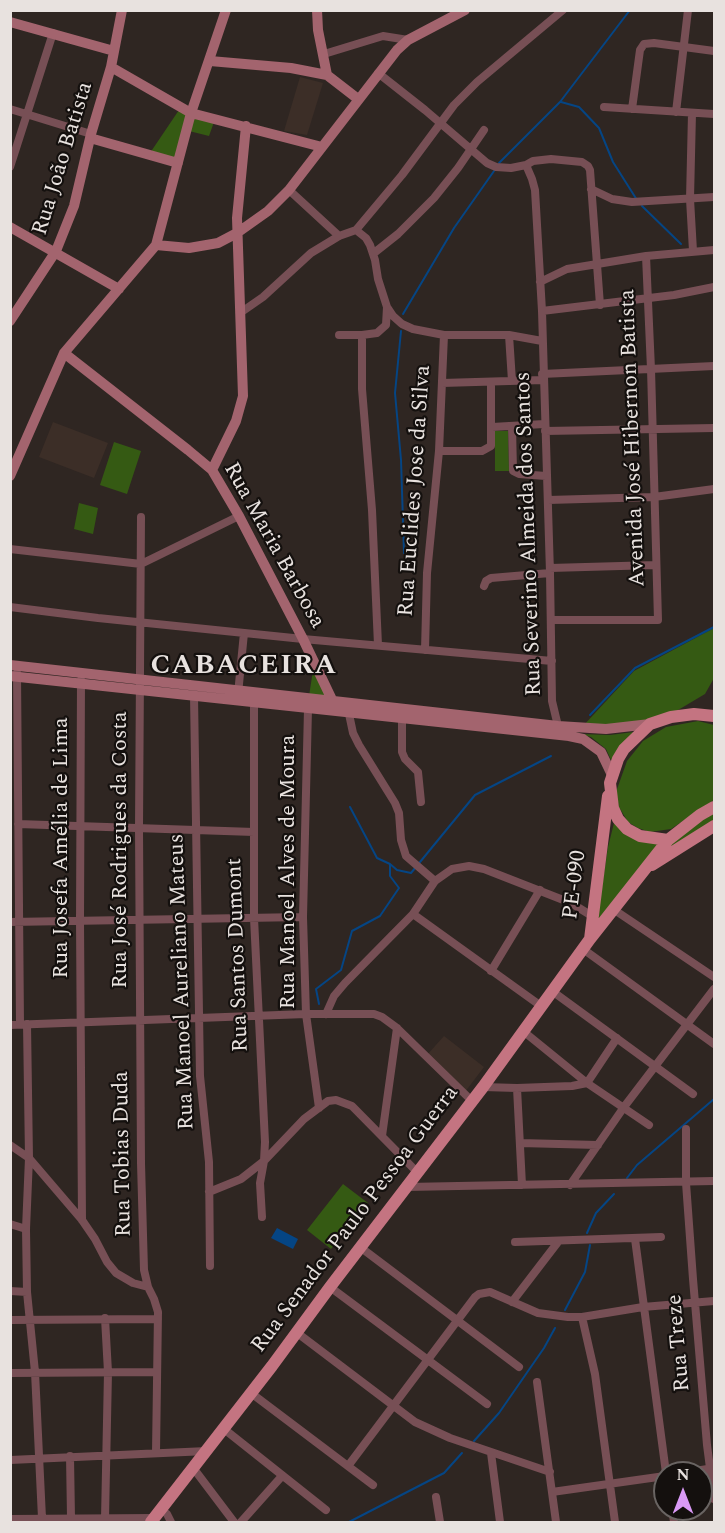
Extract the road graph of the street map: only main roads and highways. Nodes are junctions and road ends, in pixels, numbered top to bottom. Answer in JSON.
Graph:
{"nodes":[{"id":1,"x":122,"y":10,"type":"edge"},
{"id":2,"x":226,"y":10,"type":"edge"},
{"id":3,"x":317,"y":10,"type":"edge"},
{"id":4,"x":465,"y":10,"type":"edge"},
{"id":5,"x":10,"y":22,"type":"edge"},
{"id":6,"x":114,"y":51,"type":"junction"},
{"id":7,"x":210,"y":61,"type":"junction"},
{"id":8,"x":111,"y":67,"type":"junction"},
{"id":9,"x":327,"y":75,"type":"junction"},
{"id":10,"x":358,"y":99,"type":"junction"},
{"id":11,"x":191,"y":113,"type":"junction"},
{"id":12,"x":246,"y":126,"type":"junction"},
{"id":13,"x":90,"y":136,"type":"junction"},
{"id":14,"x":322,"y":147,"type":"junction"},
{"id":15,"x":178,"y":163,"type":"junction"},
{"id":16,"x":10,"y":227,"type":"edge"},
{"id":17,"x":237,"y":233,"type":"junction"},
{"id":18,"x":156,"y":245,"type":"junction"},
{"id":19,"x":56,"y":252,"type":"junction"},
{"id":20,"x":118,"y":289,"type":"junction"},
{"id":21,"x":10,"y":321,"type":"edge"},
{"id":22,"x":64,"y":353,"type":"junction"},
{"id":23,"x":212,"y":470,"type":"junction"},
{"id":24,"x":10,"y":476,"type":"edge"},
{"id":25,"x":14,"y":671,"type":"edge"},
{"id":26,"x":141,"y":685,"type":"junction"},
{"id":27,"x":238,"y":695,"type":"junction"},
{"id":28,"x":254,"y":697,"type":"junction"},
{"id":29,"x":336,"y":707,"type":"junction"},
{"id":30,"x":402,"y":714,"type":"junction"},
{"id":31,"x":714,"y":716,"type":"edge"},
{"id":32,"x":650,"y":724,"type":"junction"},
{"id":33,"x":611,"y":779,"type":"junction"},
{"id":34,"x":714,"y":807,"type":"edge"},
{"id":35,"x":714,"y":826,"type":"edge"},
{"id":36,"x":668,"y":840,"type":"junction"},
{"id":37,"x":644,"y":871,"type":"junction"},
{"id":38,"x":587,"y":944,"type":"junction"},
{"id":39,"x":156,"y":1517,"type":"edge"}],
"edges":[{"from":1,"to":6,"type":"main road","name":"Rua João Batista"},
{"from":2,"to":7,"type":"main road"},
{"from":3,"to":9,"type":"main road"},
{"from":4,"to":10,"type":"main road"},
{"from":5,"to":6,"type":"main road"},
{"from":6,"to":8,"type":"main road","name":"Rua João Batista"},
{"from":7,"to":9,"type":"main road"},
{"from":7,"to":11,"type":"main road"},
{"from":8,"to":11,"type":"main road"},
{"from":8,"to":13,"type":"main road","name":"Rua João Batista"},
{"from":9,"to":10,"type":"main road"},
{"from":10,"to":14,"type":"main road"},
{"from":11,"to":12,"type":"main road"},
{"from":11,"to":15,"type":"main road"},
{"from":12,"to":14,"type":"main road"},
{"from":12,"to":17,"type":"main road"},
{"from":13,"to":15,"type":"main road"},
{"from":13,"to":19,"type":"main road","name":"Rua João Batista"},
{"from":14,"to":17,"type":"main road"},
{"from":15,"to":18,"type":"main road"},
{"from":16,"to":19,"type":"main road"},
{"from":17,"to":18,"type":"main road"},
{"from":17,"to":23,"type":"main road"},
{"from":18,"to":20,"type":"main road"},
{"from":19,"to":20,"type":"main road"},
{"from":19,"to":21,"type":"main road","name":"Rua João Batista"},
{"from":20,"to":22,"type":"main road"},
{"from":22,"to":23,"type":"main road","name":"Rua Maria Barbosa"},
{"from":22,"to":24,"type":"main road"},
{"from":23,"to":29,"type":"main road","name":"Rua Maria Barbosa"},
{"from":25,"to":26,"type":"main road"},
{"from":26,"to":27,"type":"main road"},
{"from":26,"to":27,"type":"main road"},
{"from":27,"to":28,"type":"main road"},
{"from":28,"to":29,"type":"main road"},
{"from":28,"to":29,"type":"main road"},
{"from":29,"to":30,"type":"main road"},
{"from":29,"to":30,"type":"main road"},
{"from":30,"to":32,"type":"main road"},
{"from":30,"to":33,"type":"main road"},
{"from":31,"to":32,"type":"main road","number":"PE-090"},
{"from":32,"to":33,"type":"main road","number":"PE-090"},
{"from":33,"to":36,"type":"main road"},
{"from":33,"to":38,"type":"main road","name":"PE-090","number":"PE-090"},
{"from":34,"to":36,"type":"main road","number":"PE-090"},
{"from":35,"to":37,"type":"main road","number":"PE-090"},
{"from":36,"to":37,"type":"main road","name":"PE-090","number":"PE-090"},
{"from":37,"to":38,"type":"main road","name":"PE-090","number":"PE-090"},
{"from":38,"to":39,"type":"main road","name":"Rua Senador Paulo Pessoa Guerra","number":"PE-090"}]}
